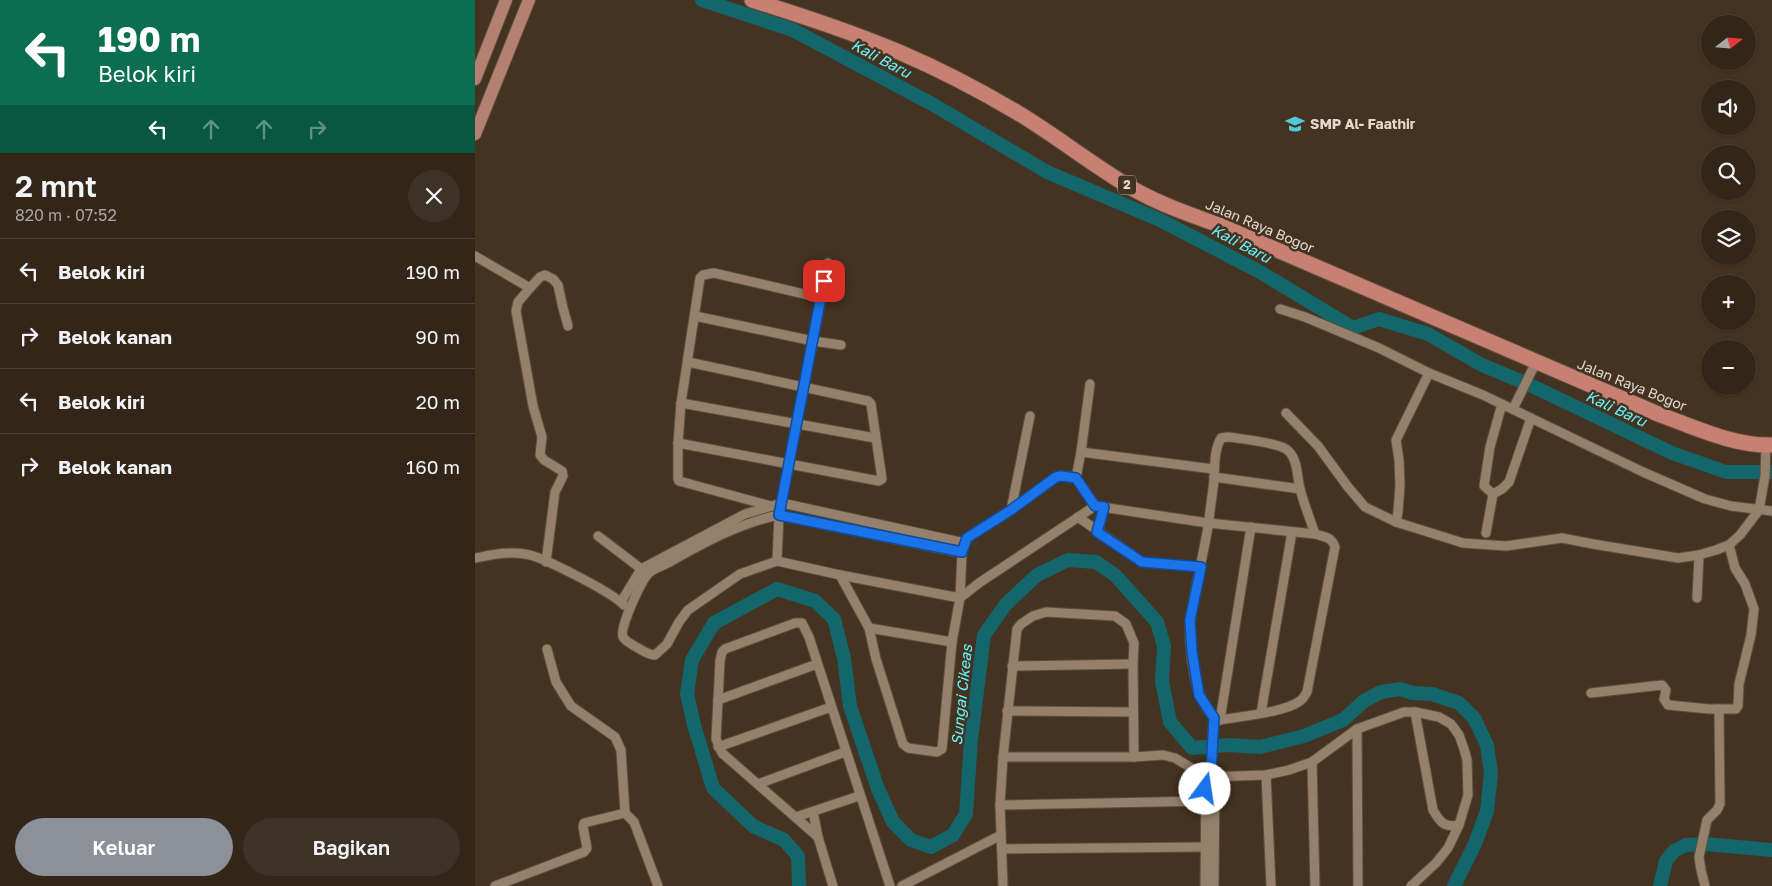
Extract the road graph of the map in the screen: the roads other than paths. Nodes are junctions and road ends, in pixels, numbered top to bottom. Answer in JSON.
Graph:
{"nodes":[{"id":1,"x":507,"y":0,"type":"edge"},
{"id":2,"x":529,"y":0,"type":"edge"},
{"id":3,"x":782,"y":0,"type":"edge"},
{"id":4,"x":761,"y":1,"type":"edge"},
{"id":5,"x":475,"y":79,"type":"edge"},
{"id":6,"x":475,"y":134,"type":"edge"},
{"id":7,"x":475,"y":256,"type":"edge"},
{"id":8,"x":828,"y":263,"type":"dead end"},
{"id":9,"x":530,"y":288,"type":"junction"},
{"id":10,"x":821,"y":298,"type":"junction"},
{"id":11,"x":1280,"y":309,"type":"dead end"},
{"id":12,"x":695,"y":316,"type":"junction"},
{"id":13,"x":568,"y":326,"type":"dead end"},
{"id":14,"x":813,"y":341,"type":"junction"},
{"id":15,"x":841,"y":345,"type":"dead end"},
{"id":16,"x":687,"y":362,"type":"junction"},
{"id":17,"x":1536,"y":362,"type":"junction"},
{"id":18,"x":1429,"y":373,"type":"junction"},
{"id":19,"x":1090,"y":384,"type":"dead end"},
{"id":20,"x":804,"y":387,"type":"junction"},
{"id":21,"x":681,"y":403,"type":"junction"},
{"id":22,"x":1502,"y":404,"type":"junction"},
{"id":23,"x":1513,"y":409,"type":"junction"},
{"id":24,"x":1286,"y":413,"type":"dead end"},
{"id":25,"x":1030,"y":416,"type":"dead end"},
{"id":26,"x":1531,"y":418,"type":"junction"},
{"id":27,"x":797,"y":424,"type":"junction"},
{"id":28,"x":875,"y":438,"type":"junction"},
{"id":29,"x":1770,"y":441,"type":"edge"},
{"id":30,"x":678,"y":443,"type":"junction"},
{"id":31,"x":1081,"y":452,"type":"junction"},
{"id":32,"x":788,"y":464,"type":"junction"},
{"id":33,"x":1214,"y":473,"type":"junction"},
{"id":34,"x":1076,"y":478,"type":"junction"},
{"id":35,"x":1300,"y":489,"type":"junction"},
{"id":36,"x":1493,"y":494,"type":"junction"},
{"id":37,"x":743,"y":498,"type":"junction"},
{"id":38,"x":782,"y":503,"type":"junction"},
{"id":39,"x":771,"y":506,"type":"junction"},
{"id":40,"x":1100,"y":506,"type":"junction"},
{"id":41,"x":1011,"y":510,"type":"junction"},
{"id":42,"x":1759,"y":510,"type":"junction"},
{"id":43,"x":1772,"y":511,"type":"edge"},
{"id":44,"x":745,"y":514,"type":"junction"},
{"id":45,"x":779,"y":515,"type":"junction"},
{"id":46,"x":1078,"y":517,"type":"junction"},
{"id":47,"x":1396,"y":522,"type":"junction"},
{"id":48,"x":1208,"y":523,"type":"junction"},
{"id":49,"x":1251,"y":527,"type":"junction"},
{"id":50,"x":1097,"y":532,"type":"junction"},
{"id":51,"x":1292,"y":532,"type":"junction"},
{"id":52,"x":1486,"y":533,"type":"dead end"},
{"id":53,"x":1315,"y":534,"type":"junction"},
{"id":54,"x":598,"y":536,"type":"dead end"},
{"id":55,"x":965,"y":543,"type":"junction"},
{"id":56,"x":1729,"y":546,"type":"junction"},
{"id":57,"x":962,"y":552,"type":"junction"},
{"id":58,"x":1699,"y":555,"type":"junction"},
{"id":59,"x":475,"y":558,"type":"edge"},
{"id":60,"x":777,"y":561,"type":"junction"},
{"id":61,"x":546,"y":562,"type":"junction"},
{"id":62,"x":1201,"y":567,"type":"junction"},
{"id":63,"x":645,"y":571,"type":"junction"},
{"id":64,"x":840,"y":575,"type":"junction"},
{"id":65,"x":960,"y":598,"type":"junction"},
{"id":66,"x":1697,"y":598,"type":"dead end"},
{"id":67,"x":621,"y":602,"type":"junction"},
{"id":68,"x":629,"y":610,"type":"junction"},
{"id":69,"x":869,"y":628,"type":"junction"},
{"id":70,"x":952,"y":642,"type":"junction"},
{"id":71,"x":547,"y":649,"type":"dead end"},
{"id":72,"x":817,"y":664,"type":"junction"},
{"id":73,"x":1133,"y":664,"type":"junction"},
{"id":74,"x":1012,"y":666,"type":"junction"},
{"id":75,"x":1591,"y":694,"type":"dead end"},
{"id":76,"x":718,"y":700,"type":"junction"},
{"id":77,"x":831,"y":707,"type":"junction"},
{"id":78,"x":1719,"y":709,"type":"junction"},
{"id":79,"x":1007,"y":711,"type":"junction"},
{"id":80,"x":1133,"y":712,"type":"junction"},
{"id":81,"x":1415,"y":712,"type":"junction"},
{"id":82,"x":1261,"y":713,"type":"junction"},
{"id":83,"x":1215,"y":722,"type":"junction"},
{"id":84,"x":1357,"y":730,"type":"junction"},
{"id":85,"x":718,"y":747,"type":"junction"},
{"id":86,"x":845,"y":752,"type":"junction"},
{"id":87,"x":1003,"y":757,"type":"junction"},
{"id":88,"x":1134,"y":757,"type":"junction"},
{"id":89,"x":1311,"y":762,"type":"junction"},
{"id":90,"x":1210,"y":775,"type":"junction"},
{"id":91,"x":1266,"y":775,"type":"junction"},
{"id":92,"x":758,"y":784,"type":"junction"},
{"id":93,"x":859,"y":796,"type":"junction"},
{"id":94,"x":1205,"y":801,"type":"junction"},
{"id":95,"x":1000,"y":805,"type":"junction"},
{"id":96,"x":813,"y":812,"type":"junction"},
{"id":97,"x":625,"y":813,"type":"junction"},
{"id":98,"x":796,"y":818,"type":"junction"},
{"id":99,"x":1459,"y":825,"type":"junction"},
{"id":100,"x":1001,"y":835,"type":"junction"},
{"id":101,"x":818,"y":837,"type":"junction"},
{"id":102,"x":1205,"y":848,"type":"junction"},
{"id":103,"x":1002,"y":849,"type":"junction"},
{"id":104,"x":1000,"y":885,"type":"edge"},
{"id":105,"x":495,"y":886,"type":"edge"},
{"id":106,"x":658,"y":886,"type":"edge"},
{"id":107,"x":833,"y":886,"type":"edge"},
{"id":108,"x":890,"y":886,"type":"edge"},
{"id":109,"x":902,"y":886,"type":"edge"},
{"id":110,"x":1205,"y":886,"type":"edge"},
{"id":111,"x":1215,"y":886,"type":"edge"},
{"id":112,"x":1271,"y":886,"type":"edge"},
{"id":113,"x":1315,"y":886,"type":"edge"},
{"id":114,"x":1358,"y":886,"type":"edge"},
{"id":115,"x":1411,"y":886,"type":"edge"},
{"id":116,"x":1705,"y":886,"type":"edge"}],
"edges":[{"from":1,"to":5,"type":"main road"},
{"from":2,"to":6,"type":"main road"},
{"from":3,"to":29,"type":"highway","name":"Jalan Raya Bogor","number":"2"},
{"from":4,"to":17,"type":"highway","name":"Jalan Raya Bogor","number":"2"},
{"from":7,"to":9,"type":"street"},
{"from":8,"to":10,"type":"street"},
{"from":9,"to":13,"type":"street"},
{"from":9,"to":61,"type":"street"},
{"from":10,"to":12,"type":"street"},
{"from":10,"to":14,"type":"street"},
{"from":11,"to":18,"type":"street"},
{"from":12,"to":14,"type":"street"},
{"from":12,"to":16,"type":"street"},
{"from":14,"to":15,"type":"street"},
{"from":14,"to":20,"type":"street"},
{"from":16,"to":20,"type":"street"},
{"from":16,"to":21,"type":"street"},
{"from":17,"to":23,"type":"street"},
{"from":17,"to":29,"type":"highway","name":"Jalan Raya Bogor","number":"2"},
{"from":18,"to":22,"type":"street"},
{"from":18,"to":47,"type":"street"},
{"from":19,"to":31,"type":"street"},
{"from":20,"to":27,"type":"street"},
{"from":20,"to":28,"type":"street"},
{"from":21,"to":27,"type":"street"},
{"from":21,"to":30,"type":"street"},
{"from":22,"to":23,"type":"street"},
{"from":22,"to":36,"type":"street"},
{"from":23,"to":26,"type":"street"},
{"from":24,"to":47,"type":"street"},
{"from":25,"to":41,"type":"street"},
{"from":26,"to":36,"type":"street"},
{"from":26,"to":42,"type":"street"},
{"from":27,"to":28,"type":"street"},
{"from":27,"to":32,"type":"street"},
{"from":28,"to":32,"type":"street"},
{"from":29,"to":42,"type":"street"},
{"from":30,"to":32,"type":"street"},
{"from":30,"to":37,"type":"street"},
{"from":31,"to":33,"type":"street"},
{"from":31,"to":34,"type":"street"},
{"from":32,"to":38,"type":"street"},
{"from":33,"to":35,"type":"street"},
{"from":33,"to":35,"type":"street"},
{"from":33,"to":48,"type":"street"},
{"from":34,"to":40,"type":"street"},
{"from":34,"to":41,"type":"street"},
{"from":35,"to":53,"type":"street"},
{"from":36,"to":52,"type":"street"},
{"from":37,"to":39,"type":"street"},
{"from":37,"to":44,"type":"street"},
{"from":38,"to":39,"type":"street"},
{"from":38,"to":45,"type":"street"},
{"from":38,"to":55,"type":"street"},
{"from":39,"to":44,"type":"street"},
{"from":40,"to":46,"type":"street"},
{"from":40,"to":48,"type":"street"},
{"from":40,"to":50,"type":"street"},
{"from":41,"to":55,"type":"street"},
{"from":42,"to":43,"type":"street"},
{"from":42,"to":56,"type":"street"},
{"from":44,"to":63,"type":"street"},
{"from":45,"to":57,"type":"street"},
{"from":45,"to":60,"type":"street"},
{"from":45,"to":63,"type":"street"},
{"from":46,"to":50,"type":"street"},
{"from":46,"to":65,"type":"street"},
{"from":47,"to":58,"type":"street"},
{"from":48,"to":49,"type":"street"},
{"from":48,"to":62,"type":"street"},
{"from":49,"to":51,"type":"street"},
{"from":49,"to":83,"type":"street"},
{"from":50,"to":62,"type":"street"},
{"from":51,"to":53,"type":"street"},
{"from":51,"to":82,"type":"street"},
{"from":53,"to":82,"type":"street"},
{"from":54,"to":63,"type":"street"},
{"from":55,"to":57,"type":"street"},
{"from":56,"to":58,"type":"street"},
{"from":56,"to":78,"type":"street"},
{"from":57,"to":65,"type":"street"},
{"from":58,"to":66,"type":"street"},
{"from":59,"to":61,"type":"street"},
{"from":60,"to":64,"type":"street"},
{"from":60,"to":68,"type":"street"},
{"from":61,"to":67,"type":"street"},
{"from":62,"to":83,"type":"street"},
{"from":63,"to":67,"type":"street"},
{"from":63,"to":68,"type":"street"},
{"from":64,"to":65,"type":"street"},
{"from":64,"to":69,"type":"street"},
{"from":65,"to":70,"type":"street"},
{"from":67,"to":68,"type":"street"},
{"from":69,"to":70,"type":"street"},
{"from":69,"to":70,"type":"street"},
{"from":71,"to":97,"type":"street"},
{"from":72,"to":76,"type":"street"},
{"from":72,"to":76,"type":"street"},
{"from":72,"to":77,"type":"street"},
{"from":73,"to":74,"type":"street"},
{"from":73,"to":74,"type":"street"},
{"from":73,"to":80,"type":"street"},
{"from":74,"to":79,"type":"street"},
{"from":75,"to":78,"type":"street"},
{"from":76,"to":85,"type":"street"},
{"from":77,"to":85,"type":"street"},
{"from":77,"to":86,"type":"street"},
{"from":78,"to":116,"type":"street"},
{"from":79,"to":80,"type":"street"},
{"from":79,"to":87,"type":"street"},
{"from":80,"to":88,"type":"street"},
{"from":81,"to":84,"type":"street"},
{"from":81,"to":99,"type":"street"},
{"from":81,"to":99,"type":"street"},
{"from":82,"to":83,"type":"street"},
{"from":83,"to":90,"type":"street"},
{"from":84,"to":89,"type":"street"},
{"from":84,"to":114,"type":"street"},
{"from":85,"to":92,"type":"street"},
{"from":86,"to":92,"type":"street"},
{"from":86,"to":93,"type":"street"},
{"from":87,"to":88,"type":"street"},
{"from":87,"to":95,"type":"street"},
{"from":88,"to":90,"type":"street"},
{"from":89,"to":91,"type":"street"},
{"from":89,"to":113,"type":"street"},
{"from":90,"to":91,"type":"street"},
{"from":90,"to":94,"type":"street"},
{"from":90,"to":111,"type":"street"},
{"from":91,"to":112,"type":"street"},
{"from":92,"to":98,"type":"street"},
{"from":93,"to":96,"type":"street"},
{"from":93,"to":108,"type":"street"},
{"from":94,"to":95,"type":"street"},
{"from":94,"to":102,"type":"street"},
{"from":95,"to":100,"type":"street"},
{"from":96,"to":98,"type":"street"},
{"from":96,"to":101,"type":"street"},
{"from":97,"to":105,"type":"street"},
{"from":97,"to":106,"type":"street"},
{"from":98,"to":101,"type":"street"},
{"from":99,"to":115,"type":"street"},
{"from":100,"to":103,"type":"street"},
{"from":100,"to":109,"type":"street"},
{"from":101,"to":107,"type":"street"},
{"from":102,"to":103,"type":"street"},
{"from":102,"to":110,"type":"street"},
{"from":103,"to":104,"type":"street"}]}
